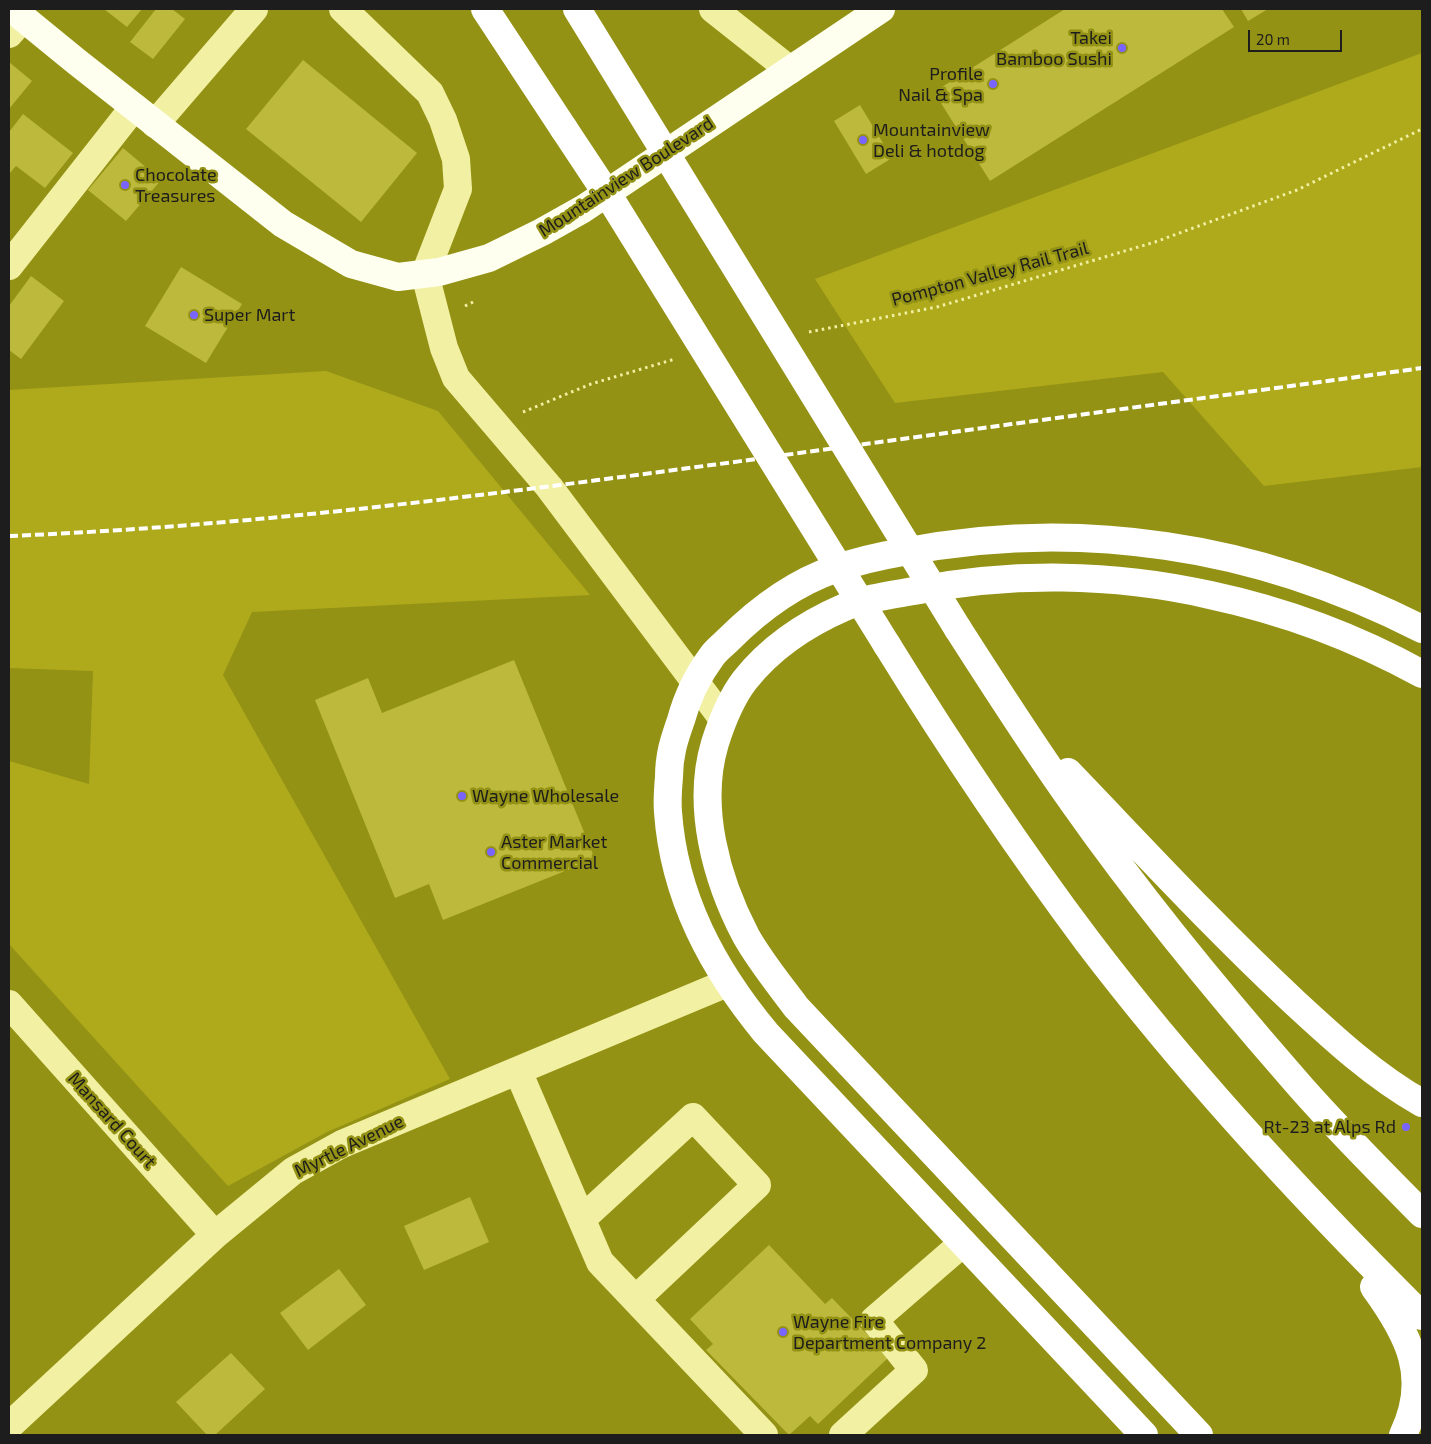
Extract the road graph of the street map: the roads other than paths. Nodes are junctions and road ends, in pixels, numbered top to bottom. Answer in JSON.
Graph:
{"nodes":[{"id":1,"x":254,"y":9,"type":"edge"},
{"id":2,"x":343,"y":9,"type":"edge"},
{"id":3,"x":485,"y":9,"type":"edge"},
{"id":4,"x":577,"y":9,"type":"edge"},
{"id":5,"x":713,"y":9,"type":"edge"},
{"id":6,"x":881,"y":9,"type":"edge"},
{"id":7,"x":15,"y":20,"type":"edge"},
{"id":8,"x":790,"y":70,"type":"junction"},
{"id":9,"x":134,"y":107,"type":"junction"},
{"id":10,"x":155,"y":124,"type":"junction"},
{"id":11,"x":9,"y":266,"type":"edge"},
{"id":12,"x":425,"y":274,"type":"junction"},
{"id":13,"x":1422,"y":629,"type":"edge"},
{"id":14,"x":1422,"y":674,"type":"edge"},
{"id":15,"x":696,"y":684,"type":"junction"},
{"id":16,"x":1013,"y":715,"type":"junction"},
{"id":17,"x":723,"y":719,"type":"junction"},
{"id":18,"x":728,"y":983,"type":"junction"},
{"id":19,"x":9,"y":1004,"type":"edge"},
{"id":20,"x":518,"y":1071,"type":"junction"},
{"id":21,"x":1422,"y":1103,"type":"edge"},
{"id":22,"x":1319,"y":1211,"type":"junction"},
{"id":23,"x":1422,"y":1214,"type":"edge"},
{"id":24,"x":582,"y":1219,"type":"junction"},
{"id":25,"x":215,"y":1235,"type":"junction"},
{"id":26,"x":963,"y":1243,"type":"junction"},
{"id":27,"x":636,"y":1299,"type":"junction"},
{"id":28,"x":1422,"y":1316,"type":"edge"},
{"id":29,"x":9,"y":1426,"type":"edge"},
{"id":30,"x":764,"y":1435,"type":"edge"},
{"id":31,"x":843,"y":1435,"type":"edge"},
{"id":32,"x":1144,"y":1435,"type":"edge"},
{"id":33,"x":1199,"y":1435,"type":"edge"},
{"id":34,"x":1403,"y":1435,"type":"edge"}],
"edges":[{"from":1,"to":10,"type":"street"},
{"from":2,"to":12,"type":"street"},
{"from":3,"to":22,"type":"highway","bridge":true},
{"from":4,"to":16,"type":"highway","bridge":true},
{"from":5,"to":8,"type":"street"},
{"from":6,"to":8,"type":"main road","name":"Mountainview Boulevard"},
{"from":7,"to":9,"type":"main road","name":"Mountainview Boulevard"},
{"from":8,"to":12,"type":"main road","name":"Mountainview Boulevard"},
{"from":9,"to":10,"type":"main road","name":"Mountainview Boulevard"},
{"from":9,"to":11,"type":"street"},
{"from":10,"to":12,"type":"main road","name":"Mountainview Boulevard"},
{"from":12,"to":15,"type":"street"},
{"from":13,"to":15,"type":"highway"},
{"from":14,"to":17,"type":"highway"},
{"from":15,"to":17,"type":"street"},
{"from":15,"to":18,"type":"highway"},
{"from":16,"to":21,"type":"highway"},
{"from":16,"to":23,"type":"highway"},
{"from":17,"to":33,"type":"highway"},
{"from":18,"to":20,"type":"street","name":"Myrtle Avenue"},
{"from":18,"to":26,"type":"highway"},
{"from":19,"to":25,"type":"street","name":"Mansard Court"},
{"from":20,"to":24,"type":"street"},
{"from":20,"to":25,"type":"street","name":"Myrtle Avenue"},
{"from":22,"to":28,"type":"highway"},
{"from":22,"to":34,"type":"highway"},
{"from":24,"to":27,"type":"street"},
{"from":24,"to":27,"type":"street"},
{"from":25,"to":29,"type":"street","name":"Myrtle Avenue"},
{"from":26,"to":31,"type":"street"},
{"from":26,"to":32,"type":"highway"},
{"from":27,"to":30,"type":"street"}]}
